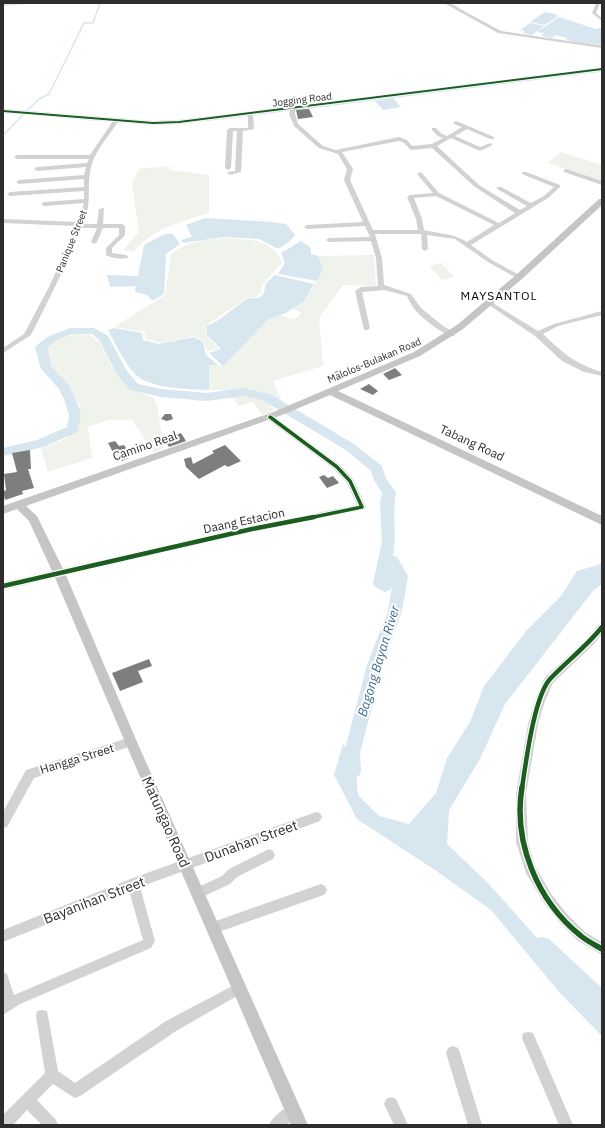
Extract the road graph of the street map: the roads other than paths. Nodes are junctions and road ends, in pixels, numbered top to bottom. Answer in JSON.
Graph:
{"nodes":[{"id":1,"x":446,"y":3,"type":"edge"},
{"id":2,"x":598,"y":3,"type":"edge"},
{"id":3,"x":602,"y":20,"type":"edge"},
{"id":4,"x":602,"y":47,"type":"edge"},
{"id":5,"x":602,"y":69,"type":"edge"},
{"id":6,"x":293,"y":108,"type":"junction"},
{"id":7,"x":3,"y":111,"type":"edge"},
{"id":8,"x":250,"y":113,"type":"junction"},
{"id":9,"x":117,"y":120,"type":"junction"},
{"id":10,"x":456,"y":123,"type":"dead end"},
{"id":11,"x":467,"y":128,"type":"junction"},
{"id":12,"x":434,"y":129,"type":"dead end"},
{"id":13,"x":240,"y":130,"type":"junction"},
{"id":14,"x":449,"y":137,"type":"junction"},
{"id":15,"x":492,"y":138,"type":"dead end"},
{"id":16,"x":490,"y":144,"type":"dead end"},
{"id":17,"x":433,"y":146,"type":"junction"},
{"id":18,"x":335,"y":152,"type":"junction"},
{"id":19,"x":17,"y":157,"type":"dead end"},
{"id":20,"x":92,"y":157,"type":"junction"},
{"id":21,"x":89,"y":165,"type":"junction"},
{"id":22,"x":37,"y":169,"type":"dead end"},
{"id":23,"x":566,"y":171,"type":"dead end"},
{"id":24,"x":524,"y":173,"type":"dead end"},
{"id":25,"x":420,"y":174,"type":"dead end"},
{"id":26,"x":87,"y":177,"type":"junction"},
{"id":27,"x":18,"y":182,"type":"dead end"},
{"id":28,"x":602,"y":183,"type":"edge"},
{"id":29,"x":499,"y":188,"type":"dead end"},
{"id":30,"x":87,"y":189,"type":"junction"},
{"id":31,"x":10,"y":194,"type":"dead end"},
{"id":32,"x":437,"y":194,"type":"junction"},
{"id":33,"x":87,"y":201,"type":"junction"},
{"id":34,"x":602,"y":201,"type":"edge"},
{"id":35,"x":44,"y":204,"type":"dead end"},
{"id":36,"x":531,"y":206,"type":"junction"},
{"id":37,"x":102,"y":209,"type":"dead end"},
{"id":38,"x":518,"y":212,"type":"junction"},
{"id":39,"x":3,"y":221,"type":"edge"},
{"id":40,"x":368,"y":224,"type":"junction"},
{"id":41,"x":79,"y":225,"type":"junction"},
{"id":42,"x":498,"y":225,"type":"junction"},
{"id":43,"x":100,"y":227,"type":"junction"},
{"id":44,"x":307,"y":227,"type":"dead end"},
{"id":45,"x":371,"y":232,"type":"junction"},
{"id":46,"x":423,"y":232,"type":"junction"},
{"id":47,"x":374,"y":239,"type":"junction"},
{"id":48,"x":329,"y":240,"type":"dead end"},
{"id":49,"x":94,"y":242,"type":"dead end"},
{"id":50,"x":466,"y":245,"type":"junction"},
{"id":51,"x":425,"y":249,"type":"dead end"},
{"id":52,"x":126,"y":257,"type":"dead end"},
{"id":53,"x":519,"y":277,"type":"junction"},
{"id":54,"x":384,"y":288,"type":"junction"},
{"id":55,"x":488,"y":302,"type":"junction"},
{"id":56,"x":602,"y":313,"type":"edge"},
{"id":57,"x":366,"y":328,"type":"dead end"},
{"id":58,"x":451,"y":334,"type":"junction"},
{"id":59,"x":538,"y":334,"type":"junction"},
{"id":60,"x":3,"y":351,"type":"edge"},
{"id":61,"x":602,"y":374,"type":"edge"},
{"id":62,"x":330,"y":390,"type":"junction"},
{"id":63,"x":295,"y":407,"type":"joint"},
{"id":64,"x":275,"y":415,"type":"junction"},
{"id":65,"x":38,"y":498,"type":"junction"},
{"id":66,"x":19,"y":505,"type":"junction"},
{"id":67,"x":3,"y":510,"type":"edge"},
{"id":68,"x":33,"y":519,"type":"junction"},
{"id":69,"x":602,"y":521,"type":"edge"},
{"id":70,"x":59,"y":573,"type":"junction"},
{"id":71,"x":3,"y":586,"type":"edge"},
{"id":72,"x":602,"y":627,"type":"edge"},
{"id":73,"x":131,"y":742,"type":"junction"},
{"id":74,"x":316,"y":817,"type":"dead end"},
{"id":75,"x":3,"y":822,"type":"edge"},
{"id":76,"x":270,"y":855,"type":"dead end"},
{"id":77,"x":185,"y":865,"type":"junction"},
{"id":78,"x":133,"y":884,"type":"junction"},
{"id":79,"x":321,"y":890,"type":"dead end"},
{"id":80,"x":198,"y":893,"type":"junction"},
{"id":81,"x":214,"y":928,"type":"junction"},
{"id":82,"x":3,"y":936,"type":"edge"},
{"id":83,"x":602,"y":949,"type":"edge"},
{"id":84,"x":3,"y":978,"type":"edge"},
{"id":85,"x":240,"y":988,"type":"junction"},
{"id":86,"x":7,"y":1006,"type":"edge"},
{"id":87,"x":42,"y":1016,"type":"dead end"},
{"id":88,"x":528,"y":1038,"type":"dead end"},
{"id":89,"x":453,"y":1053,"type":"dead end"},
{"id":90,"x":52,"y":1076,"type":"junction"},
{"id":91,"x":28,"y":1101,"type":"junction"},
{"id":92,"x":391,"y":1104,"type":"dead end"},
{"id":93,"x":293,"y":1112,"type":"junction"},
{"id":94,"x":3,"y":1125,"type":"edge"},
{"id":95,"x":51,"y":1125,"type":"edge"},
{"id":96,"x":276,"y":1125,"type":"edge"},
{"id":97,"x":300,"y":1125,"type":"edge"},
{"id":98,"x":401,"y":1125,"type":"edge"},
{"id":99,"x":475,"y":1125,"type":"edge"},
{"id":100,"x":566,"y":1125,"type":"edge"}],
"edges":[{"from":1,"to":4,"type":"street"},
{"from":2,"to":3,"type":"street"},
{"from":5,"to":6,"type":"street","name":"Jogging Road"},
{"from":6,"to":8,"type":"street","name":"Jogging Road"},
{"from":6,"to":18,"type":"street"},
{"from":7,"to":9,"type":"street","name":"Jogging Road"},
{"from":8,"to":9,"type":"street","name":"Jogging Road"},
{"from":8,"to":13,"type":"street"},
{"from":9,"to":20,"type":"street","name":"Panique Street"},
{"from":10,"to":11,"type":"street"},
{"from":11,"to":14,"type":"street"},
{"from":11,"to":15,"type":"street"},
{"from":12,"to":14,"type":"street"},
{"from":13,"to":13,"type":"street"},
{"from":14,"to":16,"type":"street"},
{"from":14,"to":17,"type":"street"},
{"from":17,"to":18,"type":"street"},
{"from":17,"to":38,"type":"street"},
{"from":18,"to":40,"type":"street"},
{"from":19,"to":20,"type":"street"},
{"from":20,"to":21,"type":"street","name":"Panique Street"},
{"from":21,"to":22,"type":"street"},
{"from":21,"to":26,"type":"street","name":"Panique Street"},
{"from":23,"to":28,"type":"street"},
{"from":24,"to":36,"type":"street"},
{"from":25,"to":32,"type":"street"},
{"from":26,"to":27,"type":"street"},
{"from":26,"to":30,"type":"street","name":"Panique Street"},
{"from":29,"to":36,"type":"street"},
{"from":30,"to":31,"type":"street"},
{"from":30,"to":33,"type":"street","name":"Panique Street"},
{"from":32,"to":42,"type":"street"},
{"from":32,"to":46,"type":"street"},
{"from":33,"to":35,"type":"street"},
{"from":33,"to":41,"type":"street","name":"Panique Street"},
{"from":34,"to":53,"type":"main road","name":"Malolos-Bulakan Road"},
{"from":36,"to":38,"type":"street"},
{"from":37,"to":43,"type":"street"},
{"from":38,"to":42,"type":"street"},
{"from":39,"to":41,"type":"street"},
{"from":40,"to":44,"type":"street"},
{"from":40,"to":45,"type":"street"},
{"from":41,"to":43,"type":"street"},
{"from":41,"to":60,"type":"street","name":"Panique Street"},
{"from":42,"to":50,"type":"street"},
{"from":43,"to":49,"type":"street"},
{"from":43,"to":52,"type":"street"},
{"from":45,"to":46,"type":"street"},
{"from":45,"to":47,"type":"street"},
{"from":46,"to":50,"type":"street"},
{"from":46,"to":51,"type":"street"},
{"from":47,"to":48,"type":"street"},
{"from":47,"to":54,"type":"street"},
{"from":50,"to":53,"type":"street"},
{"from":53,"to":55,"type":"main road","name":"Malolos-Bulakan Road"},
{"from":54,"to":57,"type":"street"},
{"from":54,"to":58,"type":"street"},
{"from":55,"to":58,"type":"main road","name":"Malolos-Bulakan Road"},
{"from":55,"to":59,"type":"street"},
{"from":56,"to":59,"type":"street"},
{"from":58,"to":62,"type":"main road","name":"Malolos-Bulakan Road"},
{"from":59,"to":61,"type":"street"},
{"from":62,"to":63,"type":"main road","name":"Malolos-Bulakan Road"},
{"from":62,"to":69,"type":"main road","name":"Tabang Road"},
{"from":63,"to":64,"type":"main road","name":"Camino Real"},
{"from":64,"to":65,"type":"main road","name":"Camino Real"},
{"from":64,"to":70,"type":"street","name":"Daang Estacion"},
{"from":65,"to":66,"type":"main road","name":"Camino Real"},
{"from":65,"to":68,"type":"main road"},
{"from":66,"to":67,"type":"main road","name":"Camino Real"},
{"from":66,"to":68,"type":"main road","name":"Matungao Road"},
{"from":68,"to":70,"type":"main road","name":"Matungao Road"},
{"from":70,"to":71,"type":"street","name":"Daang Estacion"},
{"from":70,"to":73,"type":"main road","name":"Matungao Road"},
{"from":72,"to":83,"type":"street"},
{"from":73,"to":75,"type":"street","name":"Hangga Street"},
{"from":73,"to":77,"type":"main road","name":"Matungao Road"},
{"from":74,"to":77,"type":"street","name":"Dunahan Street"},
{"from":76,"to":80,"type":"street"},
{"from":77,"to":78,"type":"street","name":"Bayanihan Street"},
{"from":77,"to":80,"type":"main road","name":"Matungao Road"},
{"from":78,"to":82,"type":"street","name":"Bayanihan Street"},
{"from":78,"to":86,"type":"street"},
{"from":79,"to":81,"type":"street"},
{"from":80,"to":81,"type":"main road","name":"Matungao Road"},
{"from":81,"to":85,"type":"main road","name":"Matungao Road"},
{"from":84,"to":86,"type":"street"},
{"from":85,"to":90,"type":"street"},
{"from":85,"to":93,"type":"main road","name":"Matungao Road"},
{"from":87,"to":90,"type":"street"},
{"from":88,"to":100,"type":"street"},
{"from":89,"to":99,"type":"street"},
{"from":90,"to":91,"type":"street"},
{"from":91,"to":94,"type":"street"},
{"from":91,"to":95,"type":"street"},
{"from":92,"to":98,"type":"street"},
{"from":93,"to":96,"type":"street"},
{"from":93,"to":97,"type":"main road","name":"Matungao Road"}]}
